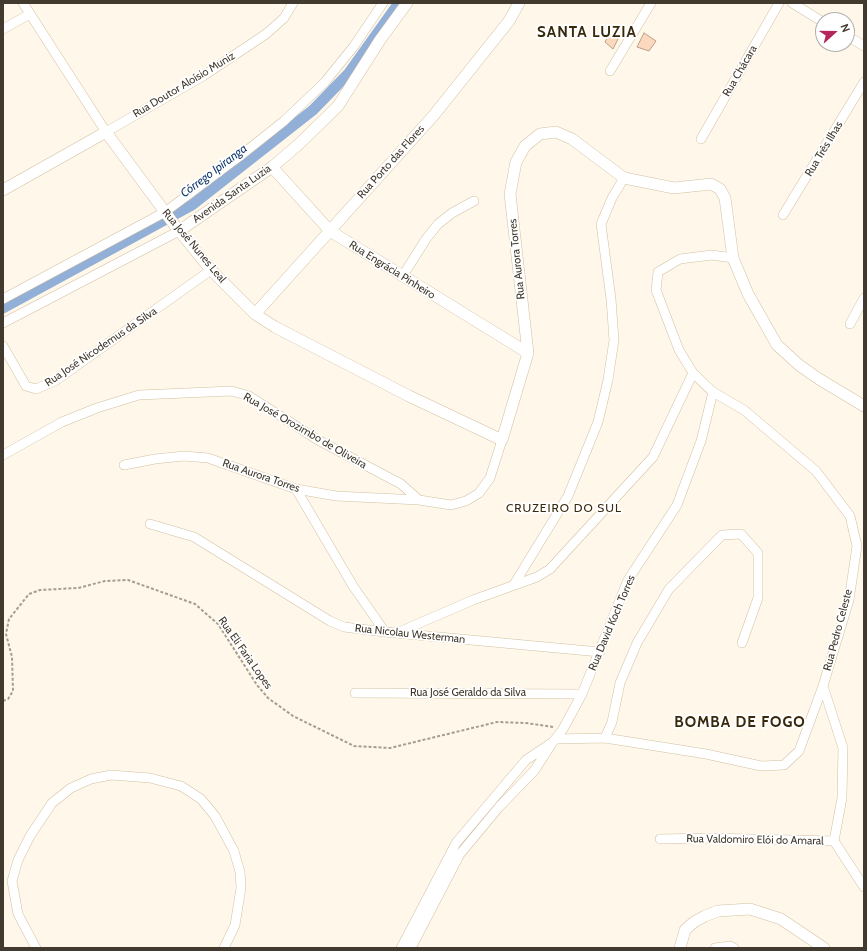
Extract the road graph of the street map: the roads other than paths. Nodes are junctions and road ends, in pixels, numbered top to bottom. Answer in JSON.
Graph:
{"nodes":[{"id":1,"x":23,"y":3,"type":"edge"},
{"id":2,"x":294,"y":3,"type":"edge"},
{"id":3,"x":383,"y":3,"type":"edge"},
{"id":4,"x":407,"y":3,"type":"edge"},
{"id":5,"x":519,"y":3,"type":"edge"},
{"id":6,"x":650,"y":3,"type":"edge"},
{"id":7,"x":779,"y":3,"type":"edge"},
{"id":8,"x":792,"y":3,"type":"edge"},
{"id":9,"x":30,"y":14,"type":"junction"},
{"id":10,"x":815,"y":17,"type":"edge"},
{"id":11,"x":3,"y":29,"type":"edge"},
{"id":12,"x":855,"y":41,"type":"edge"},
{"id":13,"x":864,"y":46,"type":"edge"},
{"id":14,"x":610,"y":71,"type":"dead end"},
{"id":15,"x":864,"y":82,"type":"edge"},
{"id":16,"x":106,"y":132,"type":"junction"},
{"id":17,"x":701,"y":138,"type":"dead end"},
{"id":18,"x":272,"y":167,"type":"junction"},
{"id":19,"x":624,"y":178,"type":"junction"},
{"id":20,"x":3,"y":190,"type":"edge"},
{"id":21,"x":474,"y":201,"type":"dead end"},
{"id":22,"x":167,"y":214,"type":"junction"},
{"id":23,"x":783,"y":215,"type":"dead end"},
{"id":24,"x":178,"y":229,"type":"junction"},
{"id":25,"x":330,"y":231,"type":"junction"},
{"id":26,"x":732,"y":258,"type":"junction"},
{"id":27,"x":211,"y":270,"type":"junction"},
{"id":28,"x":402,"y":277,"type":"junction"},
{"id":29,"x":3,"y":298,"type":"edge"},
{"id":30,"x":864,"y":298,"type":"edge"},
{"id":31,"x":256,"y":314,"type":"junction"},
{"id":32,"x":3,"y":323,"type":"edge"},
{"id":33,"x":850,"y":324,"type":"dead end"},
{"id":34,"x":3,"y":346,"type":"edge"},
{"id":35,"x":528,"y":353,"type":"junction"},
{"id":36,"x":693,"y":373,"type":"junction"},
{"id":37,"x":713,"y":392,"type":"junction"},
{"id":38,"x":864,"y":406,"type":"edge"},
{"id":39,"x":502,"y":440,"type":"junction"},
{"id":40,"x":3,"y":455,"type":"edge"},
{"id":41,"x":124,"y":465,"type":"dead end"},
{"id":42,"x":296,"y":489,"type":"junction"},
{"id":43,"x":419,"y":500,"type":"junction"},
{"id":44,"x":150,"y":524,"type":"dead end"},
{"id":45,"x":513,"y":586,"type":"junction"},
{"id":46,"x":385,"y":632,"type":"junction"},
{"id":47,"x":398,"y":633,"type":"junction"},
{"id":48,"x":742,"y":643,"type":"dead end"},
{"id":49,"x":600,"y":652,"type":"junction"},
{"id":50,"x":823,"y":686,"type":"junction"},
{"id":51,"x":355,"y":693,"type":"dead end"},
{"id":52,"x":582,"y":694,"type":"junction"},
{"id":53,"x":605,"y":738,"type":"junction"},
{"id":54,"x":555,"y":741,"type":"junction"},
{"id":55,"x":660,"y":839,"type":"dead end"},
{"id":56,"x":834,"y":841,"type":"junction"},
{"id":57,"x":864,"y":887,"type":"edge"},
{"id":58,"x":36,"y":948,"type":"edge"},
{"id":59,"x":224,"y":948,"type":"edge"},
{"id":60,"x":401,"y":948,"type":"edge"},
{"id":61,"x":411,"y":948,"type":"edge"},
{"id":62,"x":680,"y":948,"type":"edge"},
{"id":63,"x":715,"y":948,"type":"edge"},
{"id":64,"x":734,"y":948,"type":"edge"},
{"id":65,"x":824,"y":948,"type":"edge"}],
"edges":[{"from":1,"to":9,"type":"street","name":"Rua José Nunes Leal"},
{"from":2,"to":16,"type":"street","name":"Rua Doutor Aloísio Muniz"},
{"from":3,"to":22,"type":"street"},
{"from":4,"to":18,"type":"street","name":"Avenida Santa Luzia"},
{"from":5,"to":25,"type":"street","name":"Rua Porto das Flores"},
{"from":6,"to":14,"type":"street"},
{"from":7,"to":17,"type":"street","name":"Rua Chácara"},
{"from":8,"to":10,"type":"street"},
{"from":9,"to":11,"type":"street"},
{"from":9,"to":16,"type":"street","name":"Rua José Nunes Leal"},
{"from":12,"to":13,"type":"street"},
{"from":15,"to":23,"type":"street","name":"Rua Três Ilhas"},
{"from":16,"to":20,"type":"street"},
{"from":16,"to":22,"type":"street","name":"Rua José Nunes Leal"},
{"from":18,"to":24,"type":"street","name":"Avenida Santa Luzia"},
{"from":18,"to":25,"type":"street","name":"Rua Engrácia Pinheiro"},
{"from":19,"to":26,"type":"street","name":"Rua Aurora Torres"},
{"from":19,"to":35,"type":"street","name":"Rua Aurora Torres"},
{"from":19,"to":45,"type":"street"},
{"from":21,"to":28,"type":"street"},
{"from":22,"to":24,"type":"street","name":"Rua José Nunes Leal"},
{"from":22,"to":29,"type":"street"},
{"from":24,"to":27,"type":"street","name":"Rua José Nunes Leal"},
{"from":24,"to":32,"type":"street","name":"Avenida Santa Luzia"},
{"from":25,"to":28,"type":"street","name":"Rua Engrácia Pinheiro"},
{"from":25,"to":31,"type":"street","name":"Rua Porto das Flores"},
{"from":26,"to":36,"type":"street","name":"Rua Pedro Celeste"},
{"from":26,"to":38,"type":"street","name":"Rua Aurora Torres"},
{"from":27,"to":31,"type":"street","name":"Rua José Nunes Leal"},
{"from":27,"to":34,"type":"street","name":"Rua José Nicodemus da Silva"},
{"from":28,"to":35,"type":"street","name":"Rua Engrácia Pinheiro"},
{"from":30,"to":33,"type":"street"},
{"from":31,"to":39,"type":"street","name":"Rua José Nunes Leal"},
{"from":35,"to":39,"type":"street","name":"Rua Aurora Torres"},
{"from":36,"to":37,"type":"street","name":"Rua Pedro Celeste"},
{"from":36,"to":45,"type":"street"},
{"from":37,"to":49,"type":"street","name":"Rua David Koch Torres"},
{"from":37,"to":50,"type":"street","name":"Rua Pedro Celeste"},
{"from":39,"to":43,"type":"street","name":"Rua Aurora Torres"},
{"from":40,"to":43,"type":"street","name":"Rua José Orozimbo de Oliveira"},
{"from":41,"to":42,"type":"street","name":"Rua Aurora Torres"},
{"from":42,"to":43,"type":"street","name":"Rua Aurora Torres"},
{"from":42,"to":46,"type":"street"},
{"from":44,"to":46,"type":"street","name":"Rua Nicolau Westerman"},
{"from":45,"to":47,"type":"street"},
{"from":46,"to":47,"type":"street","name":"Rua Nicolau Westerman"},
{"from":47,"to":49,"type":"street","name":"Rua Nicolau Westerman"},
{"from":48,"to":53,"type":"street"},
{"from":49,"to":52,"type":"street","name":"Rua David Koch Torres"},
{"from":50,"to":53,"type":"street","name":"Rua Pedro Celeste"},
{"from":50,"to":56,"type":"street","name":"Rua Valdomiro Elói do Amaral"},
{"from":51,"to":52,"type":"street","name":"Rua José Geraldo da Silva"},
{"from":52,"to":54,"type":"street","name":"Rua David Koch Torres"},
{"from":53,"to":54,"type":"street","name":"Rua Pedro Celeste"},
{"from":54,"to":60,"type":"street","name":"Rua David Koch Torres"},
{"from":54,"to":61,"type":"street","name":"Rua David Koch Torres"},
{"from":55,"to":56,"type":"street","name":"Rua Valdomiro Elói do Amaral"},
{"from":56,"to":57,"type":"street"},
{"from":58,"to":59,"type":"street"},
{"from":62,"to":65,"type":"street"},
{"from":63,"to":64,"type":"street"}]}
